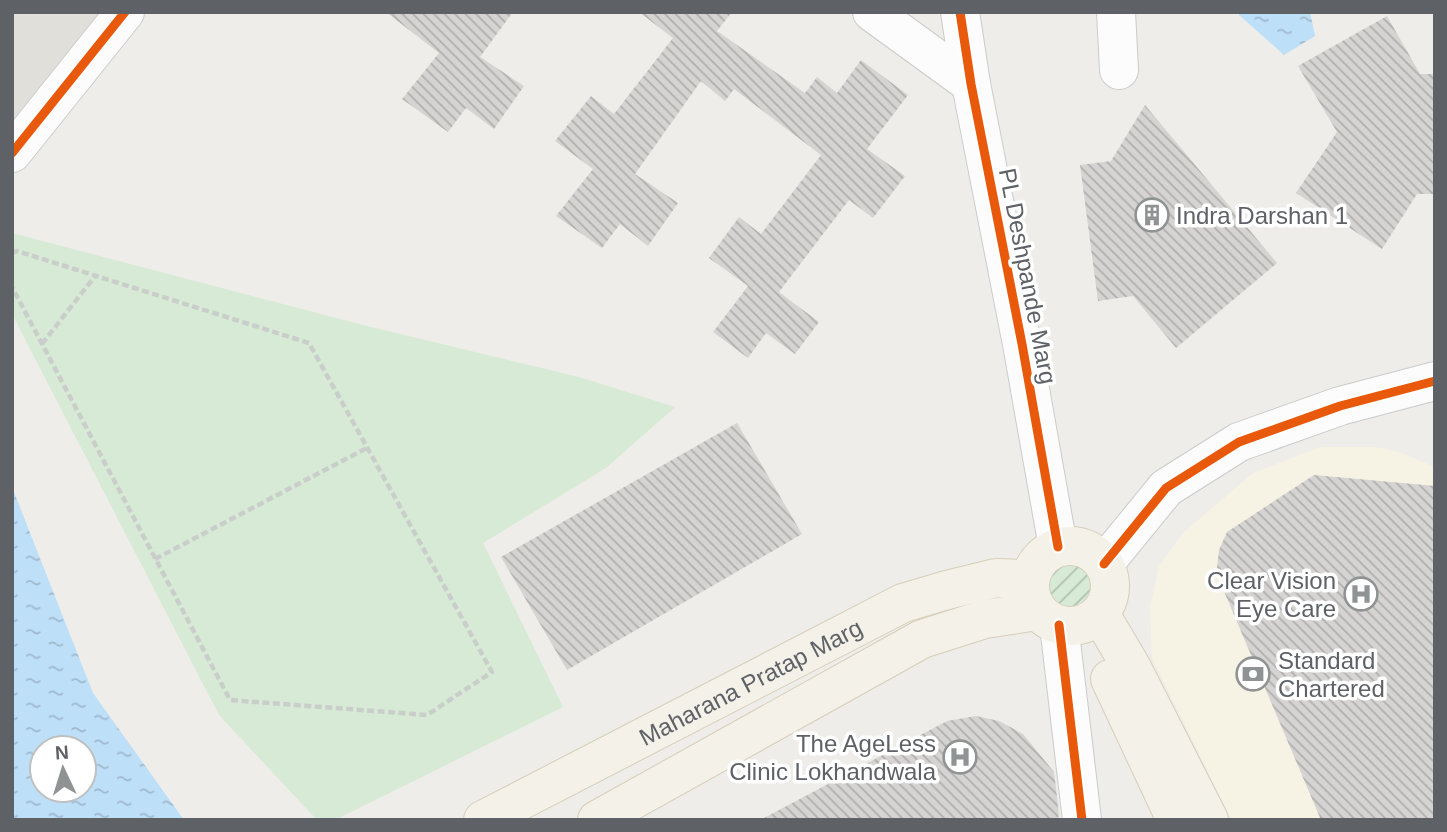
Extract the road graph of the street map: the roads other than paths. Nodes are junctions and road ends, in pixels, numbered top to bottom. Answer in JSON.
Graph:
{"nodes":[{"id":1,"x":125,"y":12,"type":"edge"},
{"id":2,"x":872,"y":12,"type":"edge"},
{"id":3,"x":960,"y":12,"type":"edge"},
{"id":4,"x":1116,"y":12,"type":"edge"},
{"id":5,"x":1119,"y":70,"type":"dead end"},
{"id":6,"x":971,"y":84,"type":"junction"},
{"id":7,"x":12,"y":153,"type":"edge"},
{"id":8,"x":1435,"y":381,"type":"edge"},
{"id":9,"x":1058,"y":547,"type":"junction"},
{"id":10,"x":1104,"y":564,"type":"junction"},
{"id":11,"x":1062,"y":610,"type":"junction"},
{"id":12,"x":483,"y":820,"type":"edge"},
{"id":13,"x":597,"y":820,"type":"edge"},
{"id":14,"x":1082,"y":820,"type":"edge"},
{"id":15,"x":1176,"y":820,"type":"edge"},
{"id":16,"x":1209,"y":820,"type":"edge"}],
"edges":[{"from":1,"to":7,"type":"street"},
{"from":2,"to":6,"type":"street"},
{"from":3,"to":6,"type":"street","name":"PL Deshpande Marg"},
{"from":4,"to":5,"type":"street"},
{"from":6,"to":9,"type":"street","name":"PL Deshpande Marg"},
{"from":8,"to":10,"type":"street"},
{"from":9,"to":10,"type":"main road"},
{"from":9,"to":11,"type":"main road"},
{"from":10,"to":11,"type":"main road"},
{"from":11,"to":12,"type":"main road","name":"Maharana Pratap Marg"},
{"from":11,"to":13,"type":"main road","name":"Maharana Pratap Marg"},
{"from":11,"to":14,"type":"street"},
{"from":11,"to":15,"type":"main road"},
{"from":11,"to":16,"type":"main road"}]}
